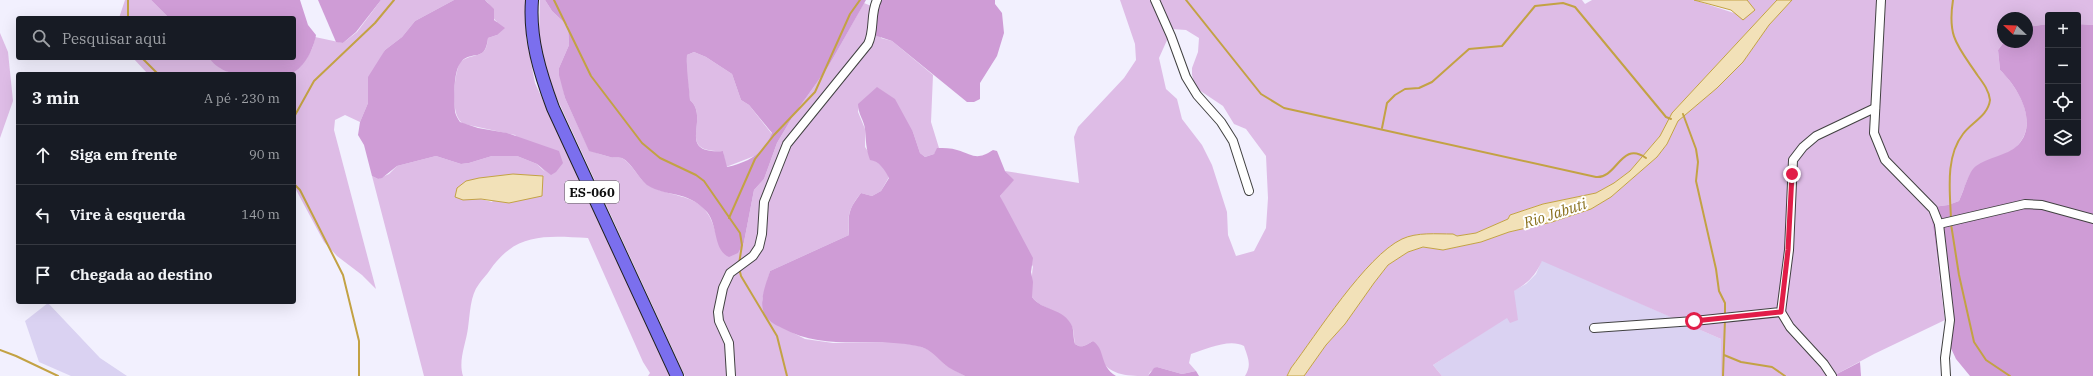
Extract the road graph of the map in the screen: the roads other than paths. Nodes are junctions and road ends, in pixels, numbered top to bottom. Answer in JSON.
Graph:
{"nodes":[{"id":1,"x":532,"y":0,"type":"edge"},
{"id":2,"x":877,"y":0,"type":"edge"},
{"id":3,"x":1155,"y":0,"type":"edge"},
{"id":4,"x":1881,"y":0,"type":"edge"},
{"id":5,"x":1875,"y":108,"type":"junction"},
{"id":6,"x":1249,"y":191,"type":"dead end"},
{"id":7,"x":2093,"y":219,"type":"edge"},
{"id":8,"x":1940,"y":224,"type":"junction"},
{"id":9,"x":1781,"y":312,"type":"junction"},
{"id":10,"x":1594,"y":328,"type":"dead end"},
{"id":11,"x":677,"y":376,"type":"edge"},
{"id":12,"x":731,"y":376,"type":"edge"},
{"id":13,"x":1832,"y":376,"type":"edge"},
{"id":14,"x":1946,"y":376,"type":"edge"}],
"edges":[{"from":1,"to":11,"type":"main road","number":"ES-060"},
{"from":2,"to":12,"type":"street"},
{"from":3,"to":6,"type":"street"},
{"from":4,"to":5,"type":"street"},
{"from":5,"to":8,"type":"street"},
{"from":5,"to":9,"type":"street"},
{"from":7,"to":8,"type":"street"},
{"from":8,"to":14,"type":"street"},
{"from":9,"to":10,"type":"street"},
{"from":9,"to":13,"type":"street"}]}
